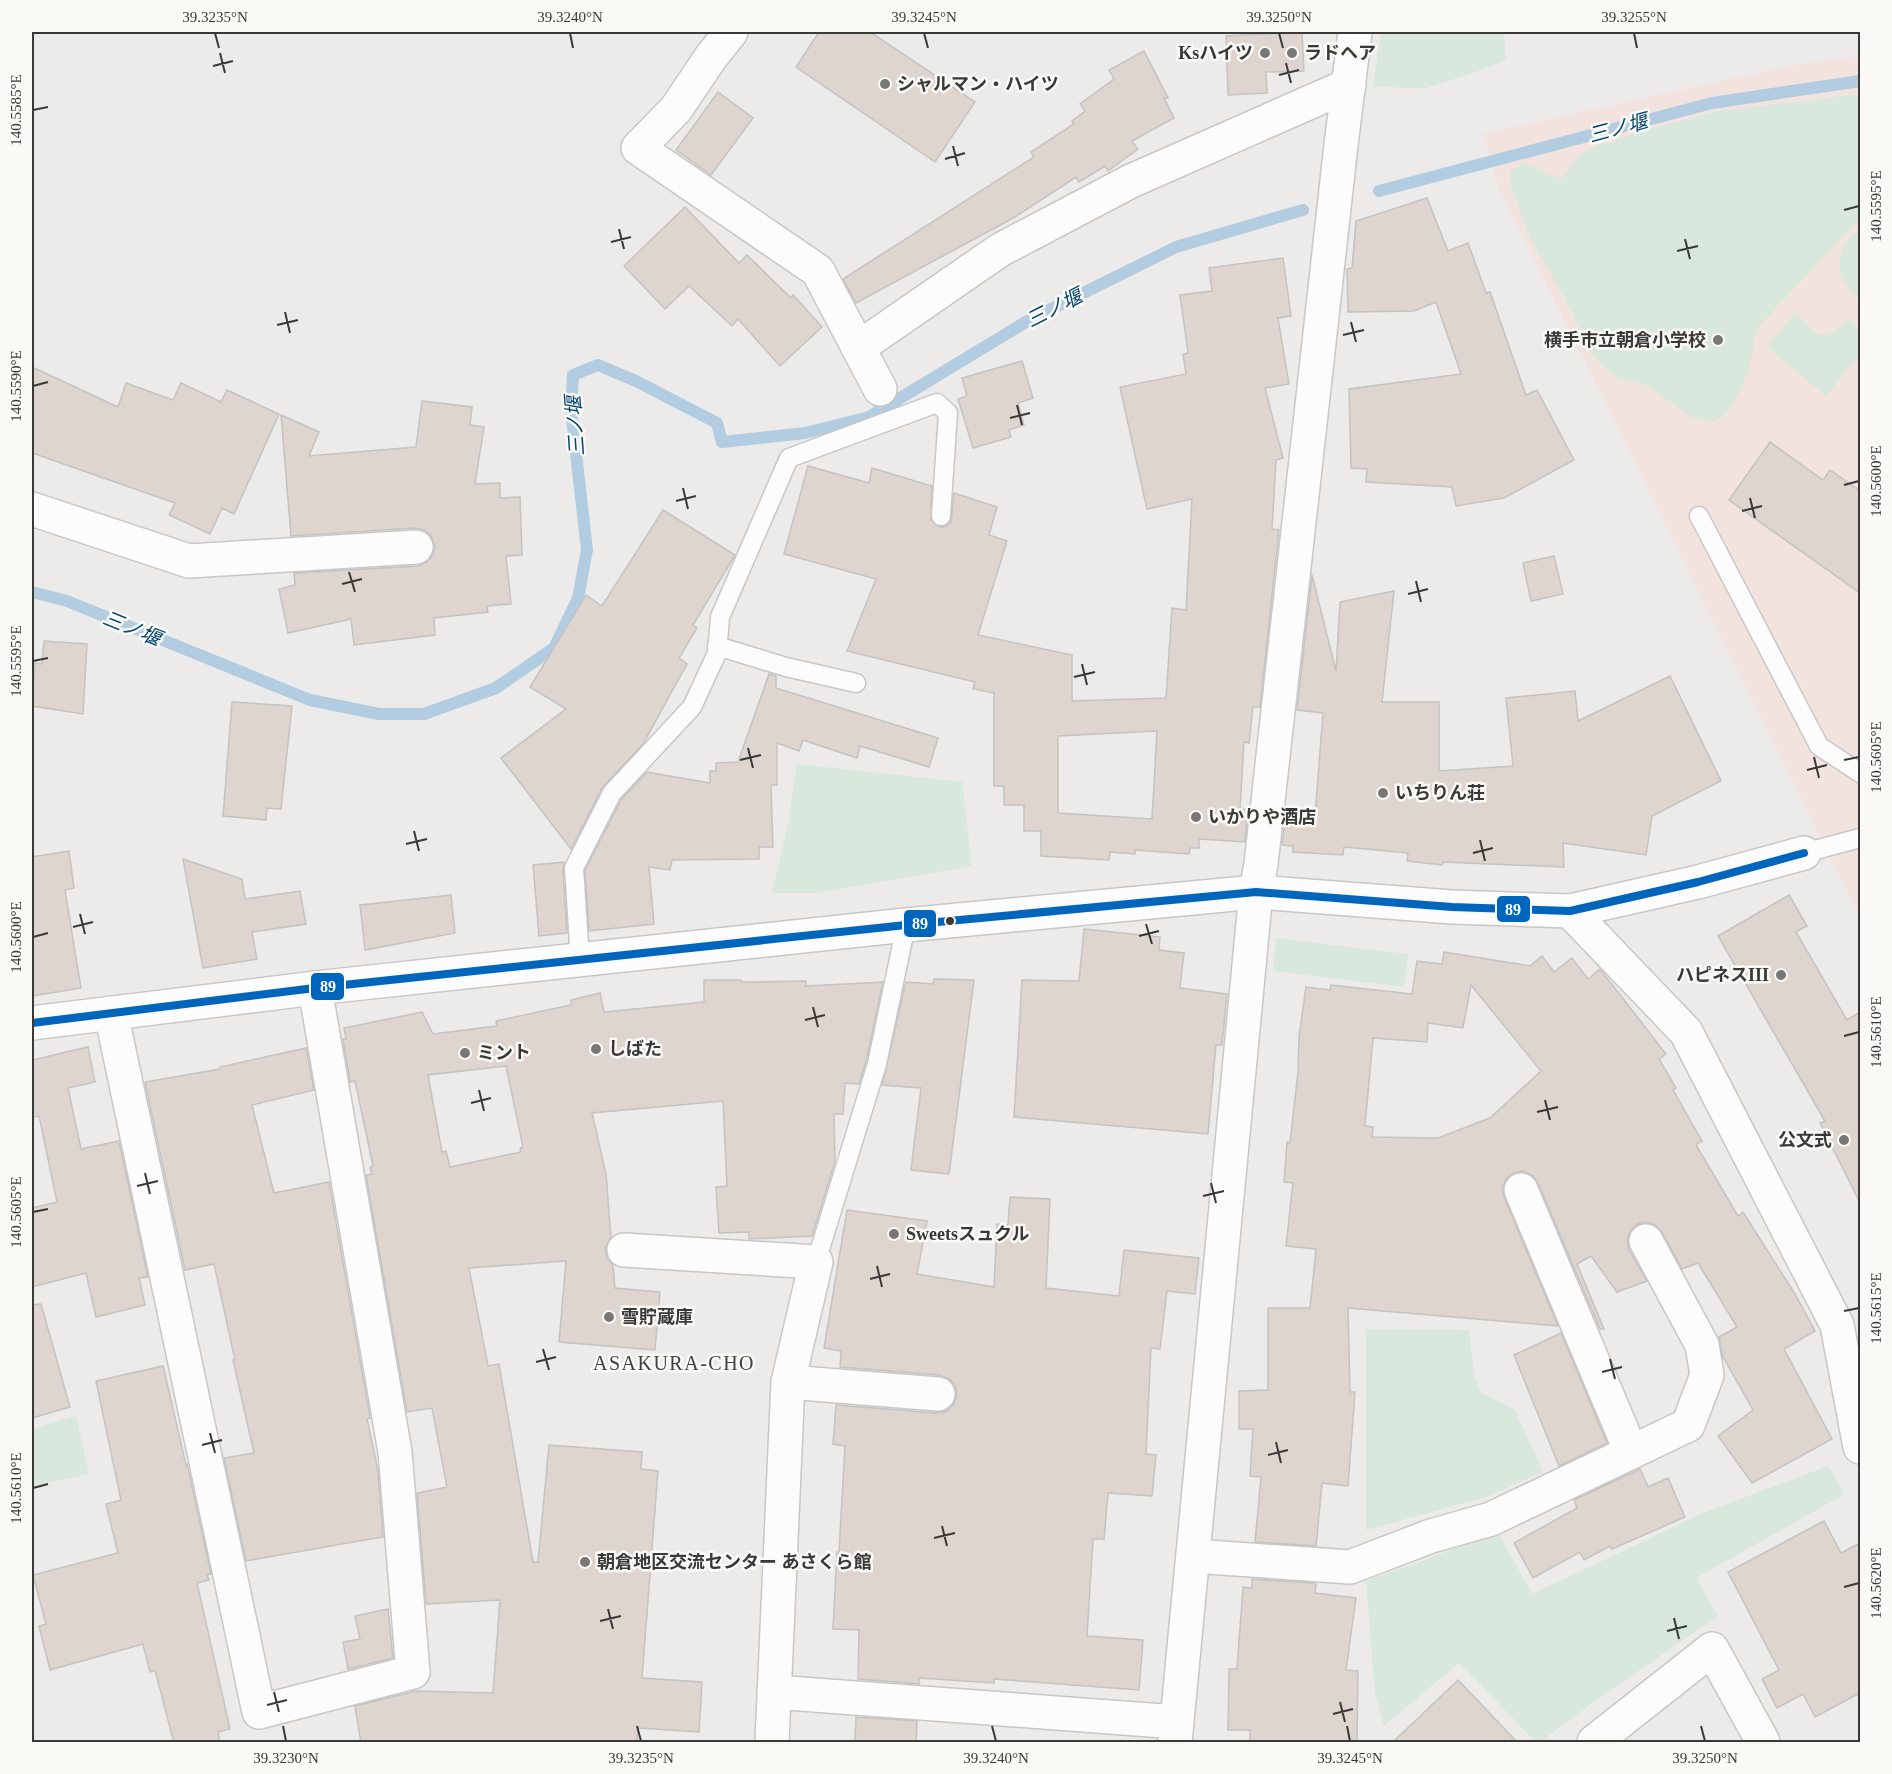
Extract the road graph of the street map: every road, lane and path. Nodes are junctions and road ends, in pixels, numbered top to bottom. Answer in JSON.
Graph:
{"nodes":[{"id":1,"x":731,"y":32,"type":"edge"},
{"id":2,"x":1355,"y":32,"type":"edge"},
{"id":3,"x":1349,"y":85,"type":"junction"},
{"id":4,"x":858,"y":348,"type":"junction"},
{"id":5,"x":880,"y":389,"type":"dead end"},
{"id":6,"x":32,"y":509,"type":"edge"},
{"id":7,"x":940,"y":516,"type":"dead end"},
{"id":8,"x":1699,"y":516,"type":"dead end"},
{"id":9,"x":416,"y":547,"type":"dead end"},
{"id":10,"x":717,"y":646,"type":"junction"},
{"id":11,"x":856,"y":683,"type":"dead end"},
{"id":12,"x":1860,"y":773,"type":"edge"},
{"id":13,"x":1860,"y":838,"type":"edge"},
{"id":14,"x":1804,"y":853,"type":"joint"},
{"id":15,"x":1256,"y":892,"type":"junction"},
{"id":16,"x":1570,"y":911,"type":"junction"},
{"id":17,"x":906,"y":925,"type":"junction"},
{"id":18,"x":580,"y":960,"type":"junction"},
{"id":19,"x":315,"y":988,"type":"junction"},
{"id":20,"x":111,"y":1012,"type":"junction"},
{"id":21,"x":32,"y":1023,"type":"edge"},
{"id":22,"x":1521,"y":1190,"type":"dead end"},
{"id":23,"x":1646,"y":1241,"type":"dead end"},
{"id":24,"x":624,"y":1250,"type":"dead end"},
{"id":25,"x":816,"y":1262,"type":"junction"},
{"id":26,"x":788,"y":1382,"type":"junction"},
{"id":27,"x":938,"y":1394,"type":"dead end"},
{"id":28,"x":1860,"y":1447,"type":"edge"},
{"id":29,"x":1631,"y":1452,"type":"junction"},
{"id":30,"x":1193,"y":1556,"type":"junction"},
{"id":31,"x":774,"y":1692,"type":"junction"},
{"id":32,"x":1176,"y":1732,"type":"edge"},
{"id":33,"x":772,"y":1743,"type":"edge"},
{"id":34,"x":1594,"y":1743,"type":"edge"},
{"id":35,"x":1763,"y":1743,"type":"edge"}],
"edges":[{"from":1,"to":4,"type":"street"},
{"from":2,"to":3,"type":"street"},
{"from":3,"to":4,"type":"street"},
{"from":3,"to":15,"type":"street"},
{"from":4,"to":5,"type":"street"},
{"from":6,"to":9,"type":"street"},
{"from":7,"to":10,"type":"lane"},
{"from":8,"to":12,"type":"lane"},
{"from":10,"to":11,"type":"lane"},
{"from":10,"to":18,"type":"lane"},
{"from":13,"to":14,"type":"lane"},
{"from":14,"to":16,"type":"street"},
{"from":15,"to":16,"type":"street"},
{"from":15,"to":17,"type":"street"},
{"from":15,"to":30,"type":"street"},
{"from":16,"to":28,"type":"street"},
{"from":17,"to":18,"type":"street"},
{"from":17,"to":25,"type":"lane"},
{"from":18,"to":19,"type":"street"},
{"from":19,"to":20,"type":"street"},
{"from":19,"to":20,"type":"street"},
{"from":20,"to":21,"type":"street"},
{"from":22,"to":29,"type":"street"},
{"from":23,"to":29,"type":"street"},
{"from":24,"to":25,"type":"street"},
{"from":25,"to":26,"type":"street"},
{"from":26,"to":27,"type":"street"},
{"from":26,"to":31,"type":"street"},
{"from":29,"to":30,"type":"street"},
{"from":30,"to":32,"type":"street"},
{"from":31,"to":32,"type":"street"},
{"from":31,"to":33,"type":"street"},
{"from":34,"to":35,"type":"street"}]}
